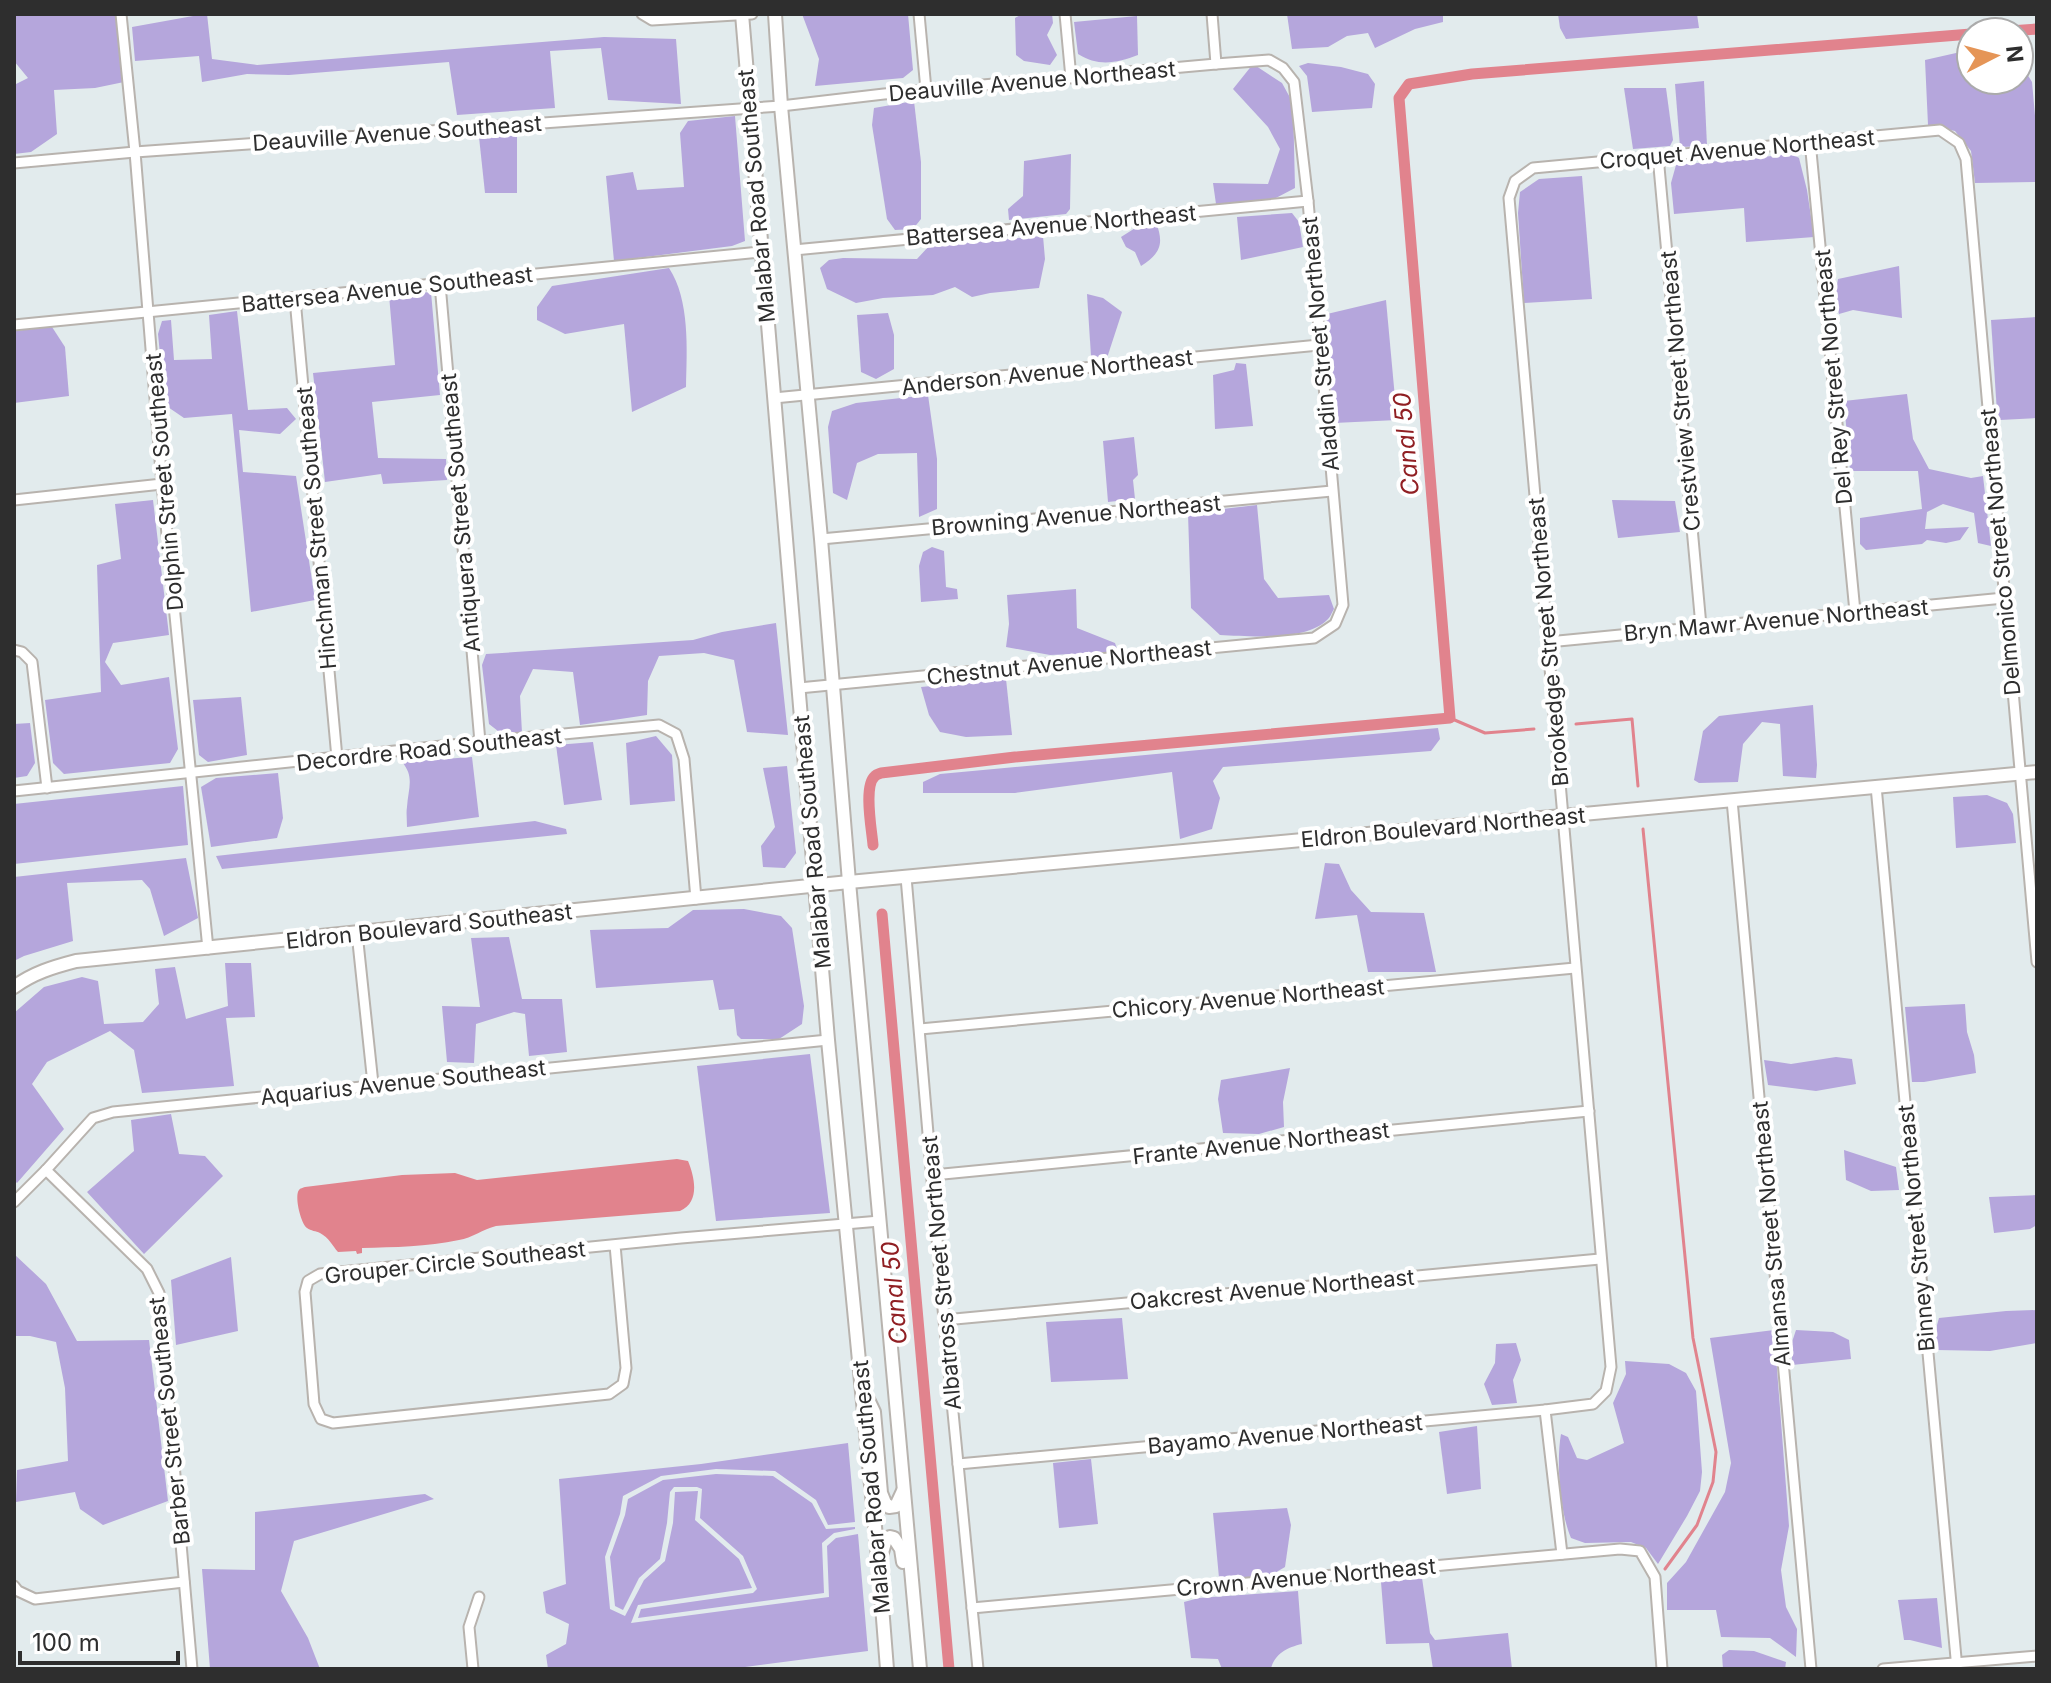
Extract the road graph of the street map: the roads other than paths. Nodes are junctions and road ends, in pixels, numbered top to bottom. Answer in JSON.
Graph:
{"nodes":[{"id":1,"x":121,"y":14,"type":"edge"},
{"id":2,"x":642,"y":14,"type":"edge"},
{"id":3,"x":742,"y":14,"type":"edge"},
{"id":4,"x":752,"y":14,"type":"edge"},
{"id":5,"x":775,"y":14,"type":"edge"},
{"id":6,"x":919,"y":14,"type":"edge"},
{"id":7,"x":1065,"y":14,"type":"edge"},
{"id":8,"x":1212,"y":14,"type":"edge"},
{"id":9,"x":1216,"y":64,"type":"junction"},
{"id":10,"x":1283,"y":68,"type":"joint"},
{"id":11,"x":1071,"y":78,"type":"junction"},
{"id":12,"x":926,"y":90,"type":"junction"},
{"id":13,"x":781,"y":106,"type":"junction"},
{"id":14,"x":749,"y":108,"type":"junction"},
{"id":15,"x":1810,"y":141,"type":"junction"},
{"id":16,"x":1959,"y":143,"type":"joint"},
{"id":17,"x":135,"y":152,"type":"junction"},
{"id":18,"x":1658,"y":156,"type":"junction"},
{"id":19,"x":14,"y":163,"type":"edge"},
{"id":20,"x":1515,"y":181,"type":"joint"},
{"id":21,"x":1308,"y":201,"type":"junction"},
{"id":22,"x":794,"y":250,"type":"junction"},
{"id":23,"x":760,"y":252,"type":"junction"},
{"id":24,"x":440,"y":284,"type":"junction"},
{"id":25,"x":295,"y":299,"type":"junction"},
{"id":26,"x":149,"y":311,"type":"junction"},
{"id":27,"x":14,"y":325,"type":"edge"},
{"id":28,"x":1319,"y":345,"type":"junction"},
{"id":29,"x":807,"y":396,"type":"junction"},
{"id":30,"x":774,"y":398,"type":"junction"},
{"id":31,"x":162,"y":484,"type":"junction"},
{"id":32,"x":1332,"y":491,"type":"junction"},
{"id":33,"x":14,"y":500,"type":"edge"},
{"id":34,"x":821,"y":539,"type":"junction"},
{"id":35,"x":2004,"y":598,"type":"junction"},
{"id":36,"x":1855,"y":612,"type":"junction"},
{"id":37,"x":1335,"y":624,"type":"joint"},
{"id":38,"x":1701,"y":626,"type":"junction"},
{"id":39,"x":1548,"y":642,"type":"junction"},
{"id":40,"x":14,"y":650,"type":"edge"},
{"id":41,"x":834,"y":684,"type":"junction"},
{"id":42,"x":799,"y":688,"type":"junction"},
{"id":43,"x":480,"y":742,"type":"junction"},
{"id":44,"x":337,"y":758,"type":"junction"},
{"id":45,"x":2037,"y":772,"type":"edge"},
{"id":46,"x":191,"y":774,"type":"junction"},
{"id":47,"x":2020,"y":774,"type":"junction"},
{"id":48,"x":1876,"y":786,"type":"junction"},
{"id":49,"x":47,"y":788,"type":"junction"},
{"id":50,"x":14,"y":791,"type":"edge"},
{"id":51,"x":1732,"y":800,"type":"junction"},
{"id":52,"x":1563,"y":816,"type":"junction"},
{"id":53,"x":906,"y":877,"type":"junction"},
{"id":54,"x":849,"y":882,"type":"junction"},
{"id":55,"x":816,"y":886,"type":"junction"},
{"id":56,"x":696,"y":899,"type":"junction"},
{"id":57,"x":357,"y":933,"type":"junction"},
{"id":58,"x":208,"y":949,"type":"junction"},
{"id":59,"x":2037,"y":962,"type":"edge"},
{"id":60,"x":1575,"y":968,"type":"junction"},
{"id":61,"x":14,"y":987,"type":"edge"},
{"id":62,"x":920,"y":1029,"type":"junction"},
{"id":63,"x":828,"y":1040,"type":"junction"},
{"id":64,"x":373,"y":1084,"type":"junction"},
{"id":65,"x":1589,"y":1111,"type":"junction"},
{"id":66,"x":46,"y":1170,"type":"junction"},
{"id":67,"x":933,"y":1175,"type":"junction"},
{"id":68,"x":14,"y":1202,"type":"edge"},
{"id":69,"x":880,"y":1221,"type":"junction"},
{"id":70,"x":845,"y":1224,"type":"junction"},
{"id":71,"x":615,"y":1245,"type":"junction"},
{"id":72,"x":1600,"y":1259,"type":"junction"},
{"id":73,"x":944,"y":1320,"type":"junction"},
{"id":74,"x":861,"y":1385,"type":"junction"},
{"id":75,"x":1606,"y":1391,"type":"joint"},
{"id":76,"x":1545,"y":1410,"type":"junction"},
{"id":77,"x":958,"y":1464,"type":"junction"},
{"id":78,"x":904,"y":1489,"type":"junction"},
{"id":79,"x":1562,"y":1554,"type":"junction"},
{"id":80,"x":879,"y":1568,"type":"junction"},
{"id":81,"x":184,"y":1582,"type":"junction"},
{"id":82,"x":14,"y":1586,"type":"edge"},
{"id":83,"x":479,"y":1597,"type":"dead end"},
{"id":84,"x":972,"y":1608,"type":"junction"},
{"id":85,"x":919,"y":1655,"type":"junction"},
{"id":86,"x":2037,"y":1656,"type":"edge"},
{"id":87,"x":888,"y":1665,"type":"edge"},
{"id":88,"x":1956,"y":1666,"type":"edge"},
{"id":89,"x":192,"y":1669,"type":"edge"},
{"id":90,"x":473,"y":1669,"type":"edge"},
{"id":91,"x":920,"y":1669,"type":"edge"},
{"id":92,"x":978,"y":1669,"type":"edge"},
{"id":93,"x":1662,"y":1669,"type":"edge"},
{"id":94,"x":1811,"y":1669,"type":"edge"},
{"id":95,"x":1883,"y":1669,"type":"edge"}],
"edges":[{"from":1,"to":17,"type":"street","name":"Dolphin Street Southeast"},
{"from":2,"to":3,"type":"street"},
{"from":3,"to":4,"type":"street"},
{"from":3,"to":14,"type":"main road","name":"Malabar Road Southeast"},
{"from":5,"to":13,"type":"main road","name":"Malabar Road Southeast"},
{"from":6,"to":12,"type":"street"},
{"from":7,"to":11,"type":"street"},
{"from":8,"to":9,"type":"street"},
{"from":9,"to":10,"type":"street","name":"Deauville Avenue Northeast"},
{"from":9,"to":11,"type":"street","name":"Deauville Avenue Northeast"},
{"from":10,"to":21,"type":"street","name":"Aladdin Street Northeast"},
{"from":11,"to":12,"type":"street","name":"Deauville Avenue Northeast"},
{"from":12,"to":13,"type":"street","name":"Deauville Avenue Northeast"},
{"from":13,"to":14,"type":"street","name":"Deauville Avenue Southeast"},
{"from":13,"to":22,"type":"main road","name":"Malabar Road Southeast"},
{"from":14,"to":17,"type":"street","name":"Deauville Avenue Southeast"},
{"from":14,"to":23,"type":"main road","name":"Malabar Road Southeast"},
{"from":15,"to":16,"type":"street","name":"Croquet Avenue Northeast"},
{"from":15,"to":18,"type":"street","name":"Croquet Avenue Northeast"},
{"from":15,"to":36,"type":"street","name":"Del Rey Street Northeast"},
{"from":16,"to":35,"type":"street","name":"Delmonico Street Northeast"},
{"from":17,"to":19,"type":"street","name":"Deauville Avenue Southeast"},
{"from":17,"to":26,"type":"street","name":"Dolphin Street Southeast"},
{"from":18,"to":20,"type":"street","name":"Croquet Avenue Northeast"},
{"from":18,"to":38,"type":"street","name":"Crestview Street Northeast"},
{"from":20,"to":39,"type":"street","name":"Brookedge Street Northeast"},
{"from":21,"to":22,"type":"street","name":"Battersea Avenue Northeast"},
{"from":21,"to":28,"type":"street","name":"Aladdin Street Northeast"},
{"from":22,"to":29,"type":"main road","name":"Malabar Road Southeast"},
{"from":23,"to":24,"type":"street","name":"Battersea Avenue Southeast"},
{"from":23,"to":30,"type":"main road","name":"Malabar Road Southeast"},
{"from":24,"to":25,"type":"street","name":"Battersea Avenue Southeast"},
{"from":24,"to":43,"type":"street","name":"Antiquera Street Southeast"},
{"from":25,"to":26,"type":"street","name":"Battersea Avenue Southeast"},
{"from":25,"to":44,"type":"street","name":"Hinchman Street Southeast"},
{"from":26,"to":27,"type":"street","name":"Battersea Avenue Southeast"},
{"from":26,"to":31,"type":"street","name":"Dolphin Street Southeast"},
{"from":28,"to":29,"type":"street","name":"Anderson Avenue Northeast"},
{"from":28,"to":32,"type":"street","name":"Aladdin Street Northeast"},
{"from":29,"to":30,"type":"street","name":"Anderson Avenue Northeast"},
{"from":29,"to":34,"type":"main road","name":"Malabar Road Southeast"},
{"from":30,"to":42,"type":"main road","name":"Malabar Road Southeast"},
{"from":31,"to":33,"type":"street"},
{"from":31,"to":46,"type":"street","name":"Dolphin Street Southeast"},
{"from":32,"to":34,"type":"street","name":"Browning Avenue Northeast"},
{"from":32,"to":37,"type":"street","name":"Aladdin Street Northeast"},
{"from":34,"to":41,"type":"main road","name":"Malabar Road Southeast"},
{"from":35,"to":36,"type":"street","name":"Bryn Mawr Avenue Northeast"},
{"from":35,"to":47,"type":"street","name":"Delmonico Street Northeast"},
{"from":36,"to":38,"type":"street","name":"Bryn Mawr Avenue Northeast"},
{"from":37,"to":41,"type":"street","name":"Chestnut Avenue Northeast"},
{"from":38,"to":39,"type":"street","name":"Bryn Mawr Avenue Northeast"},
{"from":39,"to":52,"type":"street","name":"Brookedge Street Northeast"},
{"from":40,"to":49,"type":"street"},
{"from":41,"to":42,"type":"street","name":"Chestnut Avenue Northeast"},
{"from":41,"to":54,"type":"main road","name":"Malabar Road Southeast"},
{"from":42,"to":55,"type":"main road","name":"Malabar Road Southeast"},
{"from":43,"to":44,"type":"street","name":"Decordre Road Southeast"},
{"from":43,"to":56,"type":"street","name":"Decordre Road Southeast"},
{"from":44,"to":46,"type":"street","name":"Decordre Road Southeast"},
{"from":45,"to":47,"type":"main road","name":"Eldron Boulevard Northeast"},
{"from":46,"to":49,"type":"street","name":"Decordre Road Southeast"},
{"from":46,"to":58,"type":"street","name":"Dolphin Street Southeast"},
{"from":47,"to":48,"type":"main road","name":"Eldron Boulevard Northeast"},
{"from":47,"to":59,"type":"street","name":"Delmonico Street Northeast"},
{"from":48,"to":51,"type":"main road","name":"Eldron Boulevard Northeast"},
{"from":48,"to":88,"type":"street","name":"Binney Street Northeast"},
{"from":49,"to":50,"type":"street","name":"Decordre Road Southeast"},
{"from":51,"to":52,"type":"main road","name":"Eldron Boulevard Northeast"},
{"from":51,"to":94,"type":"street","name":"Almansa Street Northeast"},
{"from":52,"to":53,"type":"main road","name":"Eldron Boulevard Northeast"},
{"from":52,"to":60,"type":"street","name":"Brookedge Street Northeast"},
{"from":53,"to":54,"type":"main road","name":"Eldron Boulevard Northeast"},
{"from":53,"to":62,"type":"street","name":"Albatross Street Northeast"},
{"from":54,"to":55,"type":"main road","name":"Eldron Boulevard Southeast"},
{"from":54,"to":69,"type":"main road","name":"Malabar Road Southeast"},
{"from":55,"to":56,"type":"main road","name":"Eldron Boulevard Southeast"},
{"from":55,"to":63,"type":"main road","name":"Malabar Road Southeast"},
{"from":56,"to":57,"type":"main road","name":"Eldron Boulevard Southeast"},
{"from":57,"to":58,"type":"main road","name":"Eldron Boulevard Southeast"},
{"from":57,"to":64,"type":"street"},
{"from":58,"to":61,"type":"main road","name":"Eldron Boulevard Southeast"},
{"from":60,"to":62,"type":"street","name":"Chicory Avenue Northeast"},
{"from":60,"to":65,"type":"street","name":"Brookedge Street Northeast"},
{"from":62,"to":67,"type":"street","name":"Albatross Street Northeast"},
{"from":63,"to":64,"type":"street","name":"Aquarius Avenue Southeast"},
{"from":63,"to":70,"type":"main road","name":"Malabar Road Southeast"},
{"from":64,"to":66,"type":"street","name":"Aquarius Avenue Southeast"},
{"from":65,"to":67,"type":"street","name":"Frante Avenue Northeast"},
{"from":65,"to":72,"type":"street","name":"Brookedge Street Northeast"},
{"from":66,"to":68,"type":"street","name":"Aquarius Avenue Southeast"},
{"from":66,"to":81,"type":"street","name":"Barber Street Southeast"},
{"from":67,"to":73,"type":"street","name":"Albatross Street Northeast"},
{"from":69,"to":70,"type":"street","name":"Grouper Circle Southeast"},
{"from":69,"to":78,"type":"main road","name":"Malabar Road Southeast"},
{"from":70,"to":71,"type":"street","name":"Grouper Circle Southeast"},
{"from":70,"to":74,"type":"main road","name":"Malabar Road Southeast"},
{"from":71,"to":71,"type":"street","name":"Grouper Circle Southeast"},
{"from":72,"to":73,"type":"street","name":"Oakcrest Avenue Northeast"},
{"from":72,"to":75,"type":"street","name":"Brookedge Street Northeast"},
{"from":73,"to":77,"type":"street","name":"Albatross Street Northeast"},
{"from":74,"to":78,"type":"main road"},
{"from":74,"to":80,"type":"main road","name":"Malabar Road Southeast"},
{"from":75,"to":76,"type":"street","name":"Bayamo Avenue Northeast"},
{"from":76,"to":77,"type":"street","name":"Bayamo Avenue Northeast"},
{"from":76,"to":79,"type":"street"},
{"from":77,"to":84,"type":"street","name":"Albatross Street Northeast"},
{"from":78,"to":85,"type":"main road","name":"Malabar Road Southeast"},
{"from":79,"to":84,"type":"street","name":"Crown Avenue Northeast"},
{"from":79,"to":93,"type":"street","name":"Crown Avenue Northeast"},
{"from":80,"to":85,"type":"main road"},
{"from":80,"to":87,"type":"main road","name":"Malabar Road Southeast"},
{"from":81,"to":82,"type":"street"},
{"from":81,"to":89,"type":"street","name":"Barber Street Southeast"},
{"from":83,"to":90,"type":"street"},
{"from":84,"to":92,"type":"street","name":"Albatross Street Northeast"},
{"from":85,"to":91,"type":"main road","name":"Malabar Road Southeast"},
{"from":86,"to":88,"type":"street"},
{"from":88,"to":95,"type":"street"}]}
